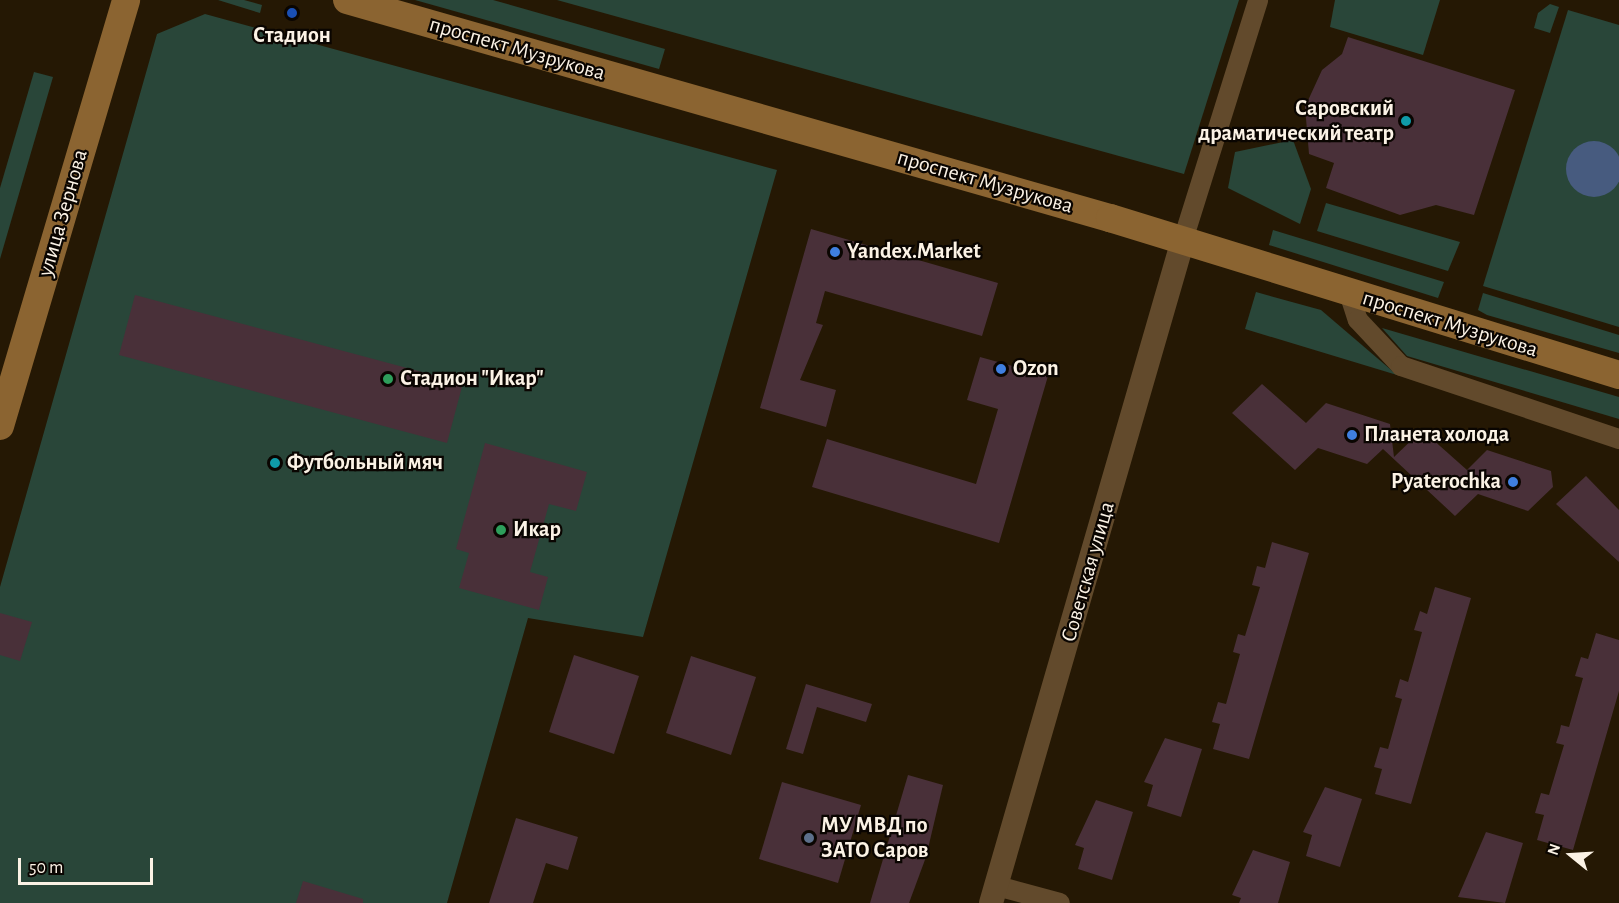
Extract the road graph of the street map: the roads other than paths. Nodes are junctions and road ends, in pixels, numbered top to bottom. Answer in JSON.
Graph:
{"nodes":[{"id":1,"x":126,"y":0,"type":"edge"},
{"id":2,"x":347,"y":0,"type":"edge"},
{"id":3,"x":1258,"y":0,"type":"edge"},
{"id":4,"x":1183,"y":240,"type":"junction"},
{"id":5,"x":1349,"y":293,"type":"junction"},
{"id":6,"x":1619,"y":375,"type":"edge"},
{"id":7,"x":0,"y":426,"type":"edge"},
{"id":8,"x":1619,"y":439,"type":"edge"},
{"id":9,"x":994,"y":894,"type":"edge"},
{"id":10,"x":1060,"y":903,"type":"edge"}],
"edges":[{"from":1,"to":7,"type":"main road","name":"улица Зернова"},
{"from":2,"to":4,"type":"main road","name":"проспект Музрукова"},
{"from":3,"to":4,"type":"street"},
{"from":4,"to":5,"type":"main road","name":"проспект Музрукова"},
{"from":4,"to":9,"type":"street","name":"Советская улица"},
{"from":5,"to":6,"type":"main road","name":"проспект Музрукова"},
{"from":5,"to":8,"type":"street"},
{"from":9,"to":10,"type":"street"}]}
